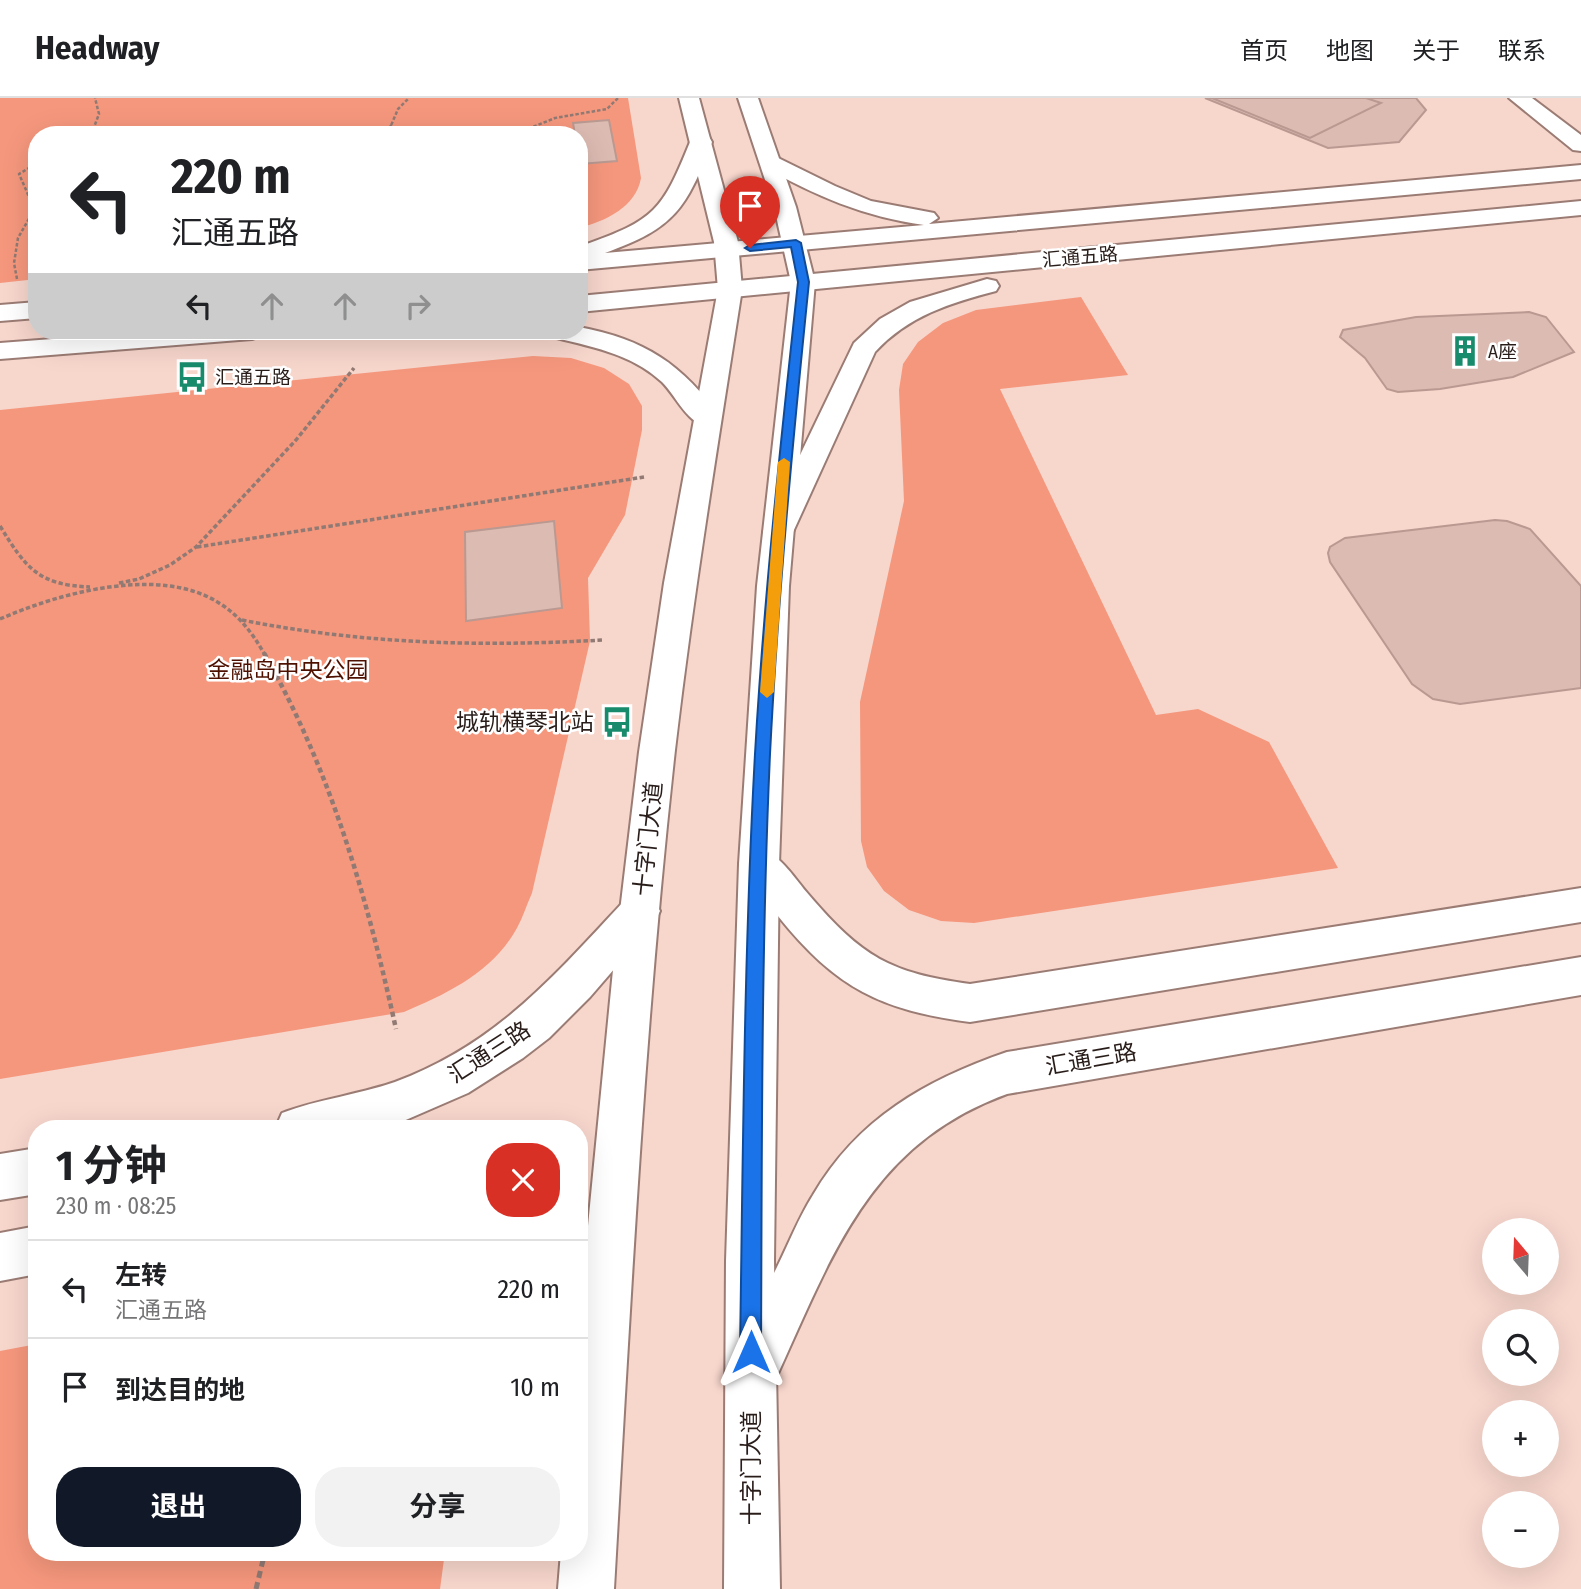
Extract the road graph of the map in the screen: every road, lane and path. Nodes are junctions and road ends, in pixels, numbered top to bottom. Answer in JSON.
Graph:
{"nodes":[{"id":1,"x":95,"y":98,"type":"edge"},
{"id":2,"x":410,"y":98,"type":"edge"},
{"id":3,"x":618,"y":98,"type":"edge"},
{"id":4,"x":689,"y":98,"type":"edge"},
{"id":5,"x":748,"y":98,"type":"edge"},
{"id":6,"x":1519,"y":98,"type":"edge"},
{"id":7,"x":390,"y":125,"type":"edge"},
{"id":8,"x":94,"y":126,"type":"edge"},
{"id":9,"x":535,"y":126,"type":"edge"},
{"id":10,"x":701,"y":142,"type":"junction"},
{"id":11,"x":1581,"y":145,"type":"edge"},
{"id":12,"x":769,"y":161,"type":"junction"},
{"id":13,"x":28,"y":168,"type":"edge"},
{"id":14,"x":1581,"y":172,"type":"edge"},
{"id":15,"x":28,"y":194,"type":"edge"},
{"id":16,"x":1581,"y":208,"type":"edge"},
{"id":17,"x":28,"y":220,"type":"edge"},
{"id":18,"x":1054,"y":221,"type":"junction"},
{"id":19,"x":796,"y":243,"type":"junction"},
{"id":20,"x":727,"y":250,"type":"junction"},
{"id":21,"x":588,"y":251,"type":"edge"},
{"id":22,"x":1139,"y":251,"type":"junction"},
{"id":23,"x":588,"y":262,"type":"edge"},
{"id":24,"x":803,"y":282,"type":"junction"},
{"id":25,"x":18,"y":287,"type":"dead end"},
{"id":26,"x":730,"y":289,"type":"junction"},
{"id":27,"x":588,"y":303,"type":"edge"},
{"id":28,"x":28,"y":311,"type":"edge"},
{"id":29,"x":0,"y":313,"type":"edge"},
{"id":30,"x":588,"y":337,"type":"edge"},
{"id":31,"x":139,"y":340,"type":"edge"},
{"id":32,"x":0,"y":351,"type":"edge"},
{"id":33,"x":354,"y":368,"type":"dead end"},
{"id":34,"x":707,"y":419,"type":"junction"},
{"id":35,"x":644,"y":477,"type":"dead end"},
{"id":36,"x":0,"y":526,"type":"edge"},
{"id":37,"x":778,"y":532,"type":"junction"},
{"id":38,"x":196,"y":547,"type":"junction"},
{"id":39,"x":104,"y":586,"type":"junction"},
{"id":40,"x":0,"y":619,"type":"edge"},
{"id":41,"x":241,"y":619,"type":"junction"},
{"id":42,"x":603,"y":640,"type":"dead end"},
{"id":43,"x":758,"y":864,"type":"junction"},
{"id":44,"x":1581,"y":905,"type":"edge"},
{"id":45,"x":640,"y":911,"type":"junction"},
{"id":46,"x":1581,"y":976,"type":"edge"},
{"id":47,"x":396,"y":1029,"type":"dead end"},
{"id":48,"x":339,"y":1120,"type":"edge"},
{"id":49,"x":28,"y":1172,"type":"edge"},
{"id":50,"x":0,"y":1177,"type":"edge"},
{"id":51,"x":28,"y":1251,"type":"edge"},
{"id":52,"x":0,"y":1256,"type":"edge"},
{"id":53,"x":751,"y":1375,"type":"junction"},
{"id":54,"x":588,"y":1453,"type":"edge"},
{"id":55,"x":263,"y":1561,"type":"edge"},
{"id":56,"x":586,"y":1561,"type":"edge"},
{"id":57,"x":256,"y":1589,"type":"edge"},
{"id":58,"x":586,"y":1589,"type":"edge"},
{"id":59,"x":751,"y":1589,"type":"edge"}],
"edges":[{"from":1,"to":8,"type":"path"},
{"from":2,"to":7,"type":"path"},
{"from":3,"to":9,"type":"path"},
{"from":4,"to":10,"type":"street","name":"十字门大道"},
{"from":5,"to":12,"type":"street","name":"十字门大道"},
{"from":6,"to":11,"type":"street"},
{"from":10,"to":20,"type":"street","name":"十字门大道"},
{"from":10,"to":21,"type":"street"},
{"from":12,"to":18,"type":"street"},
{"from":12,"to":19,"type":"street","name":"十字门大道"},
{"from":13,"to":15,"type":"path"},
{"from":14,"to":18,"type":"street","name":"汇通五路"},
{"from":16,"to":22,"type":"street","name":"汇通五路"},
{"from":17,"to":25,"type":"path"},
{"from":18,"to":19,"type":"street","name":"汇通五路"},
{"from":19,"to":20,"type":"street","name":"汇通五路"},
{"from":19,"to":24,"type":"street","name":"十字门大道"},
{"from":20,"to":23,"type":"street","name":"汇通五路"},
{"from":20,"to":26,"type":"street","name":"十字门大道"},
{"from":22,"to":24,"type":"street","name":"汇通五路"},
{"from":22,"to":37,"type":"street"},
{"from":24,"to":26,"type":"street","name":"汇通五路"},
{"from":24,"to":37,"type":"street","name":"十字门大道"},
{"from":26,"to":27,"type":"street","name":"汇通五路"},
{"from":26,"to":34,"type":"street","name":"十字门大道"},
{"from":28,"to":29,"type":"street"},
{"from":30,"to":34,"type":"street"},
{"from":31,"to":32,"type":"street"},
{"from":33,"to":38,"type":"path"},
{"from":34,"to":45,"type":"street","name":"十字门大道"},
{"from":35,"to":38,"type":"path"},
{"from":36,"to":39,"type":"path"},
{"from":37,"to":43,"type":"street","name":"十字门大道"},
{"from":38,"to":39,"type":"path"},
{"from":39,"to":40,"type":"path"},
{"from":39,"to":41,"type":"path"},
{"from":41,"to":42,"type":"path"},
{"from":41,"to":47,"type":"path"},
{"from":43,"to":44,"type":"street"},
{"from":43,"to":53,"type":"street","name":"十字门大道"},
{"from":45,"to":48,"type":"street","name":"汇通三路"},
{"from":45,"to":54,"type":"street","name":"十字门大道"},
{"from":46,"to":53,"type":"street","name":"汇通三路"},
{"from":49,"to":50,"type":"street"},
{"from":51,"to":52,"type":"street"},
{"from":53,"to":59,"type":"street","name":"十字门大道"},
{"from":55,"to":57,"type":"path"},
{"from":56,"to":58,"type":"street","name":"十字门大道"}]}
